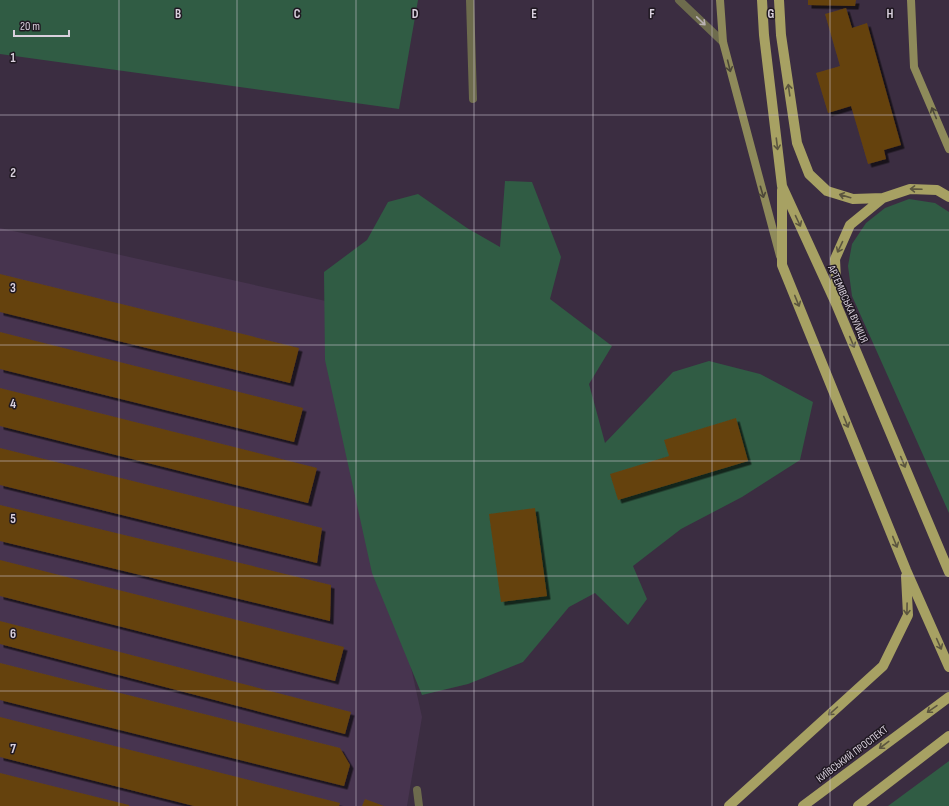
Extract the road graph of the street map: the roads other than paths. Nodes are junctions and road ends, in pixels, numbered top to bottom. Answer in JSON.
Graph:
{"nodes":[{"id":1,"x":470,"y":0,"type":"edge"},
{"id":2,"x":679,"y":0,"type":"edge"},
{"id":3,"x":720,"y":0,"type":"edge"},
{"id":4,"x":762,"y":0,"type":"edge"},
{"id":5,"x":779,"y":0,"type":"edge"},
{"id":6,"x":911,"y":0,"type":"edge"},
{"id":7,"x":723,"y":42,"type":"junction"},
{"id":8,"x":473,"y":99,"type":"dead end"},
{"id":9,"x":949,"y":149,"type":"edge"},
{"id":10,"x":782,"y":186,"type":"junction"},
{"id":11,"x":949,"y":197,"type":"edge"},
{"id":12,"x":883,"y":198,"type":"junction"},
{"id":13,"x":782,"y":265,"type":"junction"},
{"id":14,"x":837,"y":306,"type":"junction"},
{"id":15,"x":906,"y":570,"type":"junction"},
{"id":16,"x":949,"y":572,"type":"edge"},
{"id":17,"x":949,"y":667,"type":"edge"},
{"id":18,"x":949,"y":697,"type":"edge"},
{"id":19,"x":949,"y":736,"type":"edge"},
{"id":20,"x":417,"y":790,"type":"dead end"},
{"id":21,"x":419,"y":806,"type":"edge"},
{"id":22,"x":729,"y":806,"type":"edge"},
{"id":23,"x":803,"y":806,"type":"edge"},
{"id":24,"x":858,"y":806,"type":"edge"}],
"edges":[{"from":1,"to":8,"type":"street"},
{"from":2,"to":7,"type":"street","one_way":true},
{"from":3,"to":7,"type":"main road"},
{"from":4,"to":10,"type":"main road","name":"АРТЕМІВСЬКА ВУЛИЦЯ","one_way":true},
{"from":12,"to":5,"type":"main road","one_way":true},
{"from":9,"to":6,"type":"main road","one_way":true},
{"from":7,"to":13,"type":"main road","one_way":true},
{"from":10,"to":13,"type":"main road"},
{"from":10,"to":14,"type":"main road","name":"АРТЕМІВСЬКА ВУЛИЦЯ","one_way":true},
{"from":11,"to":12,"type":"main road","one_way":true},
{"from":12,"to":14,"type":"main road","one_way":true},
{"from":13,"to":15,"type":"main road","one_way":true},
{"from":14,"to":16,"type":"main road","name":"АРТЕМІВСЬКА ВУЛИЦЯ","one_way":true},
{"from":15,"to":17,"type":"main road","one_way":true},
{"from":15,"to":22,"type":"main road","one_way":true},
{"from":18,"to":23,"type":"main road","name":"КИЇВСЬКИЙ ПРОСПЕКТ","one_way":true},
{"from":19,"to":24,"type":"main road"},
{"from":20,"to":21,"type":"street"}]}
